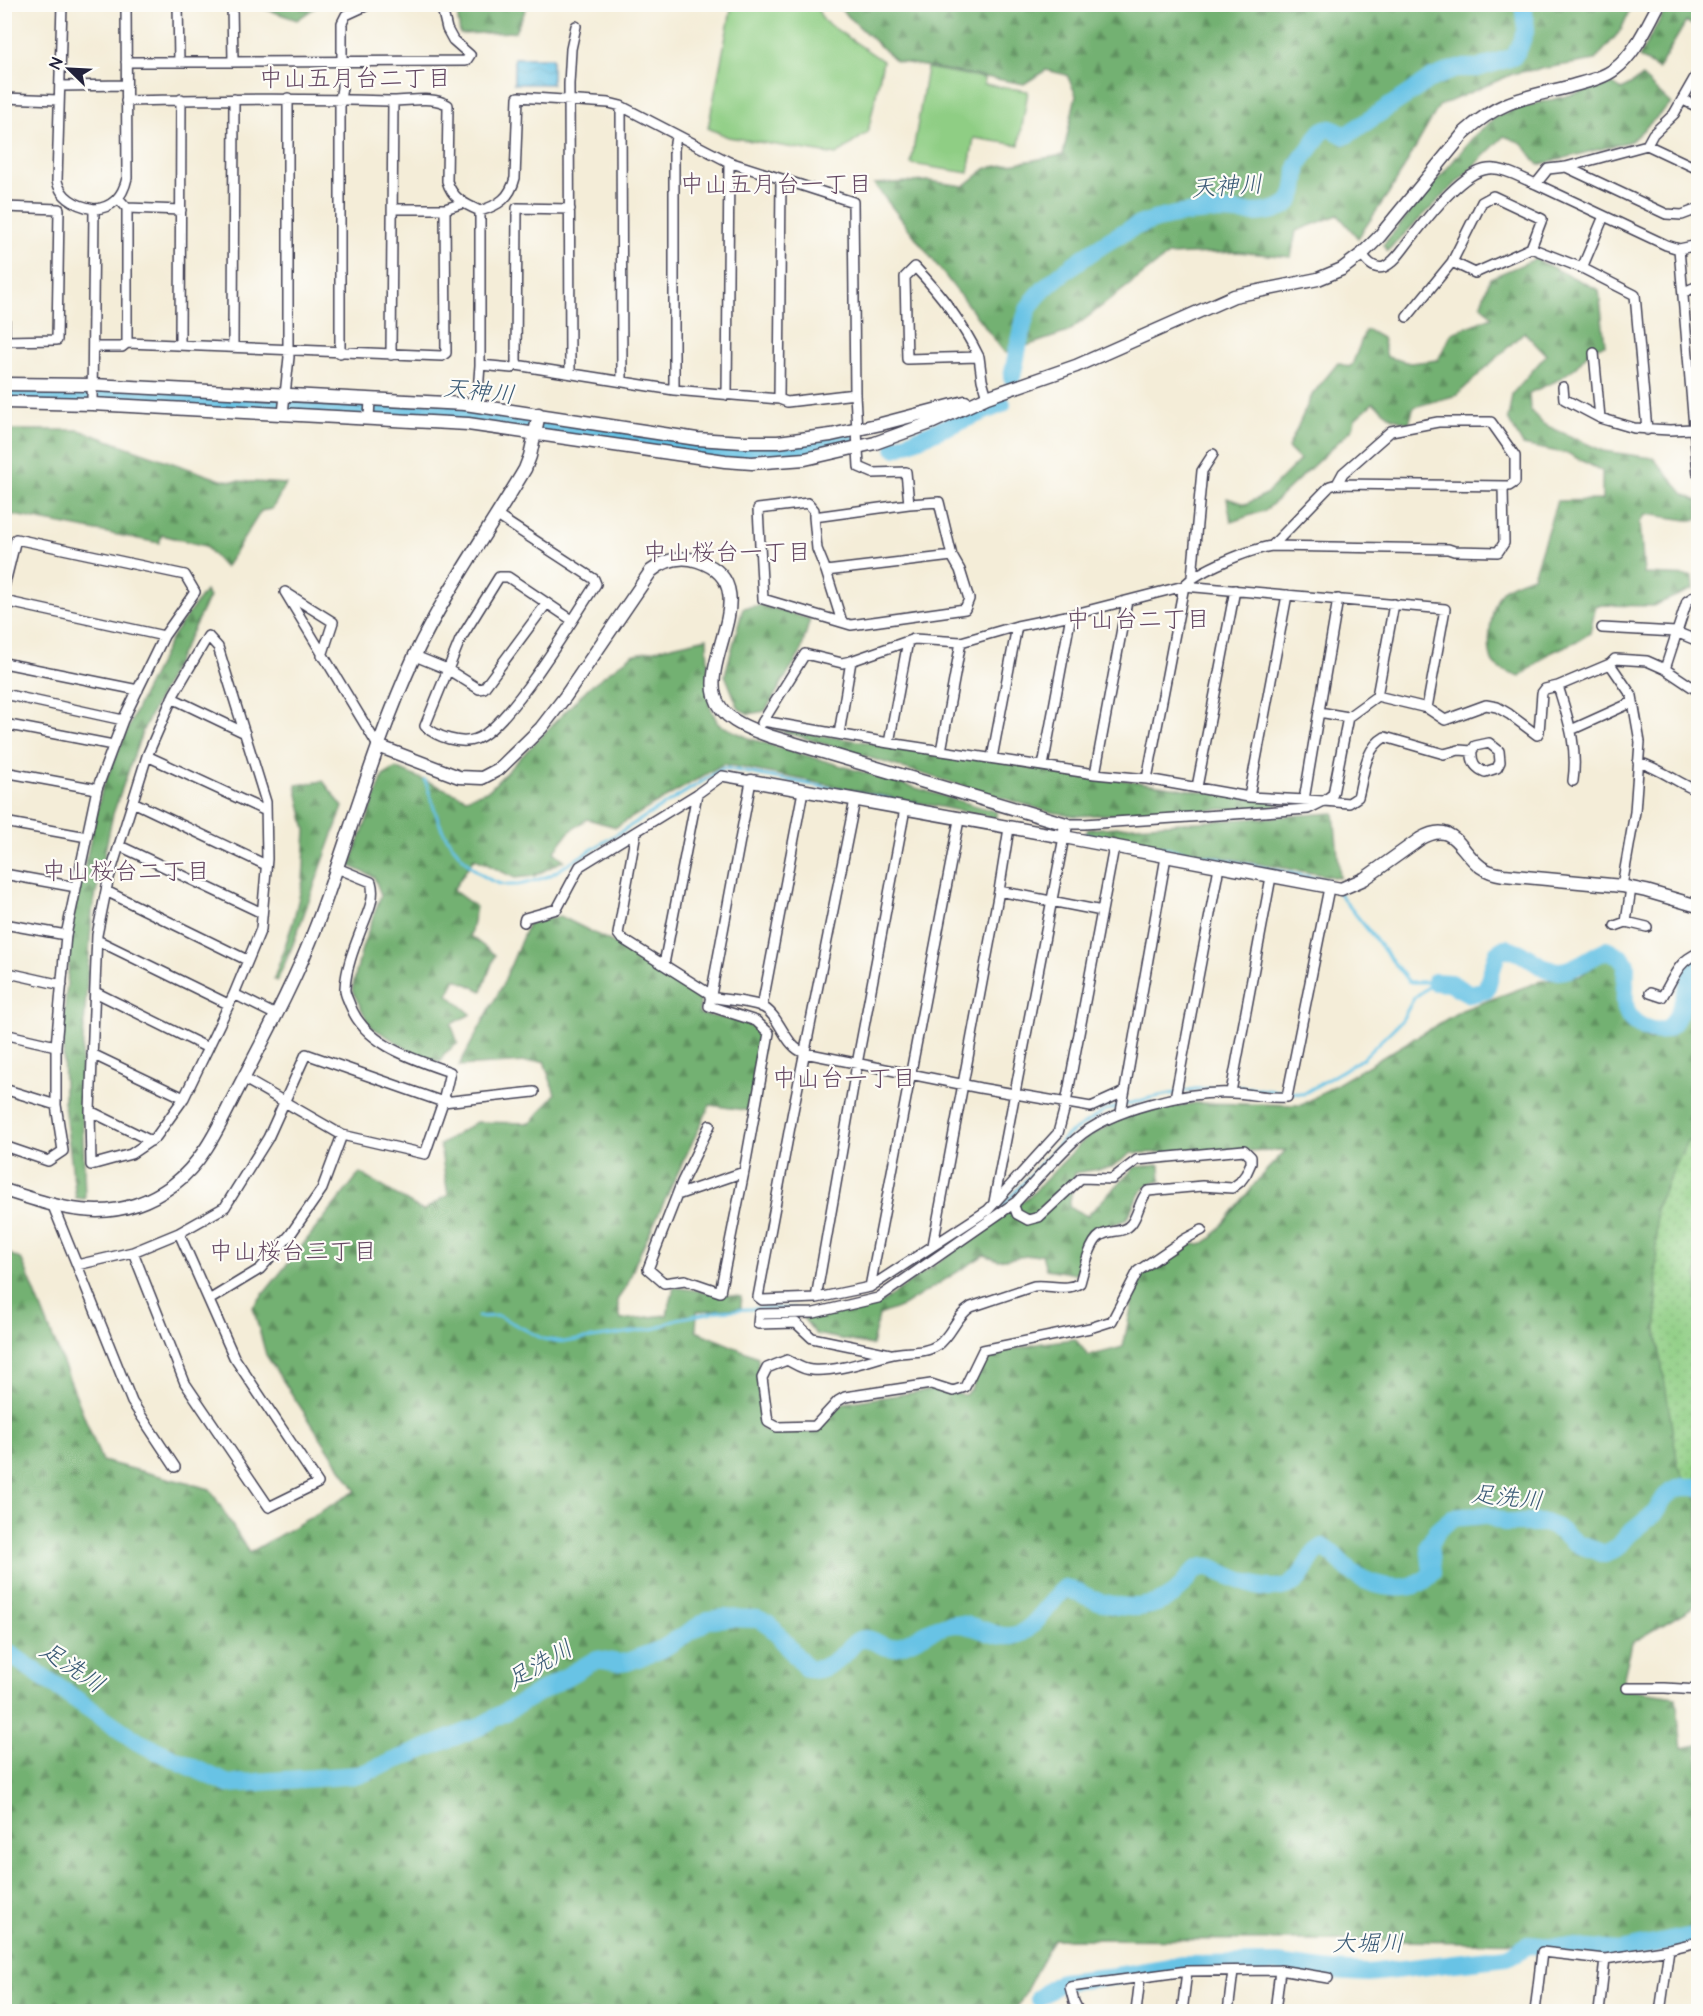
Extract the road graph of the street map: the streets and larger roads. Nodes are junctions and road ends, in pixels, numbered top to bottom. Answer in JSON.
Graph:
{"nodes":[{"id":1,"x":5,"y":4,"type":"edge"},
{"id":2,"x":62,"y":4,"type":"edge"},
{"id":3,"x":126,"y":4,"type":"edge"},
{"id":4,"x":178,"y":4,"type":"edge"},
{"id":5,"x":232,"y":4,"type":"edge"},
{"id":6,"x":370,"y":4,"type":"edge"},
{"id":7,"x":441,"y":4,"type":"edge"},
{"id":8,"x":1659,"y":4,"type":"edge"},
{"id":9,"x":576,"y":26,"type":"dead end"},
{"id":10,"x":342,"y":61,"type":"junction"},
{"id":11,"x":126,"y":62,"type":"junction"},
{"id":12,"x":179,"y":62,"type":"junction"},
{"id":13,"x":233,"y":62,"type":"junction"},
{"id":14,"x":1698,"y":72,"type":"edge"},
{"id":15,"x":61,"y":86,"type":"junction"},
{"id":16,"x":126,"y":86,"type":"junction"},
{"id":17,"x":288,"y":98,"type":"junction"},
{"id":18,"x":181,"y":99,"type":"junction"},
{"id":19,"x":234,"y":99,"type":"junction"},
{"id":20,"x":340,"y":99,"type":"junction"},
{"id":21,"x":4,"y":100,"type":"edge"},
{"id":22,"x":58,"y":100,"type":"junction"},
{"id":23,"x":569,"y":100,"type":"junction"},
{"id":24,"x":1683,"y":100,"type":"junction"},
{"id":25,"x":126,"y":101,"type":"junction"},
{"id":26,"x":393,"y":101,"type":"junction"},
{"id":27,"x":621,"y":106,"type":"junction"},
{"id":28,"x":1698,"y":107,"type":"edge"},
{"id":29,"x":676,"y":137,"type":"junction"},
{"id":30,"x":1647,"y":145,"type":"junction"},
{"id":31,"x":729,"y":162,"type":"junction"},
{"id":32,"x":1566,"y":168,"type":"junction"},
{"id":33,"x":1698,"y":169,"type":"edge"},
{"id":34,"x":781,"y":179,"type":"junction"},
{"id":35,"x":1536,"y":184,"type":"junction"},
{"id":36,"x":68,"y":199,"type":"junction"},
{"id":37,"x":119,"y":199,"type":"junction"},
{"id":38,"x":463,"y":203,"type":"junction"},
{"id":39,"x":4,"y":207,"type":"edge"},
{"id":40,"x":127,"y":208,"type":"junction"},
{"id":41,"x":394,"y":208,"type":"junction"},
{"id":42,"x":58,"y":209,"type":"junction"},
{"id":43,"x":94,"y":209,"type":"junction"},
{"id":44,"x":446,"y":209,"type":"junction"},
{"id":45,"x":570,"y":209,"type":"junction"},
{"id":46,"x":1698,"y":209,"type":"edge"},
{"id":47,"x":181,"y":210,"type":"junction"},
{"id":48,"x":480,"y":211,"type":"junction"},
{"id":49,"x":1604,"y":216,"type":"junction"},
{"id":50,"x":1698,"y":245,"type":"edge"},
{"id":51,"x":1532,"y":248,"type":"junction"},
{"id":52,"x":1679,"y":249,"type":"junction"},
{"id":53,"x":1362,"y":254,"type":"junction"},
{"id":54,"x":1452,"y":262,"type":"junction"},
{"id":55,"x":1582,"y":268,"type":"junction"},
{"id":56,"x":4,"y":285,"type":"edge"},
{"id":57,"x":1698,"y":286,"type":"edge"},
{"id":58,"x":1684,"y":292,"type":"junction"},
{"id":59,"x":1407,"y":317,"type":"dead end"},
{"id":60,"x":5,"y":341,"type":"edge"},
{"id":61,"x":127,"y":343,"type":"junction"},
{"id":62,"x":180,"y":345,"type":"junction"},
{"id":63,"x":93,"y":347,"type":"junction"},
{"id":64,"x":233,"y":348,"type":"junction"},
{"id":65,"x":288,"y":350,"type":"junction"},
{"id":66,"x":340,"y":353,"type":"junction"},
{"id":67,"x":1594,"y":353,"type":"dead end"},
{"id":68,"x":391,"y":355,"type":"junction"},
{"id":69,"x":979,"y":357,"type":"junction"},
{"id":70,"x":480,"y":365,"type":"junction"},
{"id":71,"x":516,"y":365,"type":"junction"},
{"id":72,"x":570,"y":372,"type":"junction"},
{"id":73,"x":622,"y":381,"type":"junction"},
{"id":74,"x":4,"y":384,"type":"edge"},
{"id":75,"x":93,"y":386,"type":"junction"},
{"id":76,"x":1563,"y":387,"type":"dead end"},
{"id":77,"x":674,"y":390,"type":"junction"},
{"id":78,"x":855,"y":394,"type":"junction"},
{"id":79,"x":284,"y":395,"type":"junction"},
{"id":80,"x":727,"y":395,"type":"junction"},
{"id":81,"x":987,"y":397,"type":"junction"},
{"id":82,"x":779,"y":399,"type":"junction"},
{"id":83,"x":4,"y":402,"type":"edge"},
{"id":84,"x":92,"y":404,"type":"junction"},
{"id":85,"x":477,"y":406,"type":"junction"},
{"id":86,"x":369,"y":408,"type":"junction"},
{"id":87,"x":283,"y":414,"type":"junction"},
{"id":88,"x":1600,"y":418,"type":"junction"},
{"id":89,"x":537,"y":424,"type":"junction"},
{"id":90,"x":856,"y":429,"type":"junction"},
{"id":91,"x":1693,"y":429,"type":"junction"},
{"id":92,"x":1647,"y":430,"type":"junction"},
{"id":93,"x":670,"y":434,"type":"junction"},
{"id":94,"x":858,"y":448,"type":"junction"},
{"id":95,"x":666,"y":454,"type":"junction"},
{"id":96,"x":1213,"y":454,"type":"dead end"},
{"id":97,"x":1698,"y":474,"type":"edge"},
{"id":98,"x":1336,"y":484,"type":"junction"},
{"id":99,"x":1503,"y":486,"type":"junction"},
{"id":100,"x":909,"y":504,"type":"junction"},
{"id":101,"x":496,"y":515,"type":"junction"},
{"id":102,"x":814,"y":518,"type":"junction"},
{"id":103,"x":1272,"y":546,"type":"junction"},
{"id":104,"x":952,"y":556,"type":"junction"},
{"id":105,"x":826,"y":571,"type":"junction"},
{"id":106,"x":1192,"y":577,"type":"junction"},
{"id":107,"x":1184,"y":585,"type":"junction"},
{"id":108,"x":4,"y":587,"type":"edge"},
{"id":109,"x":1235,"y":590,"type":"junction"},
{"id":110,"x":1287,"y":595,"type":"junction"},
{"id":111,"x":1698,"y":596,"type":"edge"},
{"id":112,"x":1338,"y":599,"type":"junction"},
{"id":113,"x":4,"y":601,"type":"edge"},
{"id":114,"x":1127,"y":601,"type":"junction"},
{"id":115,"x":547,"y":603,"type":"junction"},
{"id":116,"x":1394,"y":604,"type":"junction"},
{"id":117,"x":1071,"y":615,"type":"junction"},
{"id":118,"x":572,"y":620,"type":"junction"},
{"id":119,"x":842,"y":622,"type":"junction"},
{"id":120,"x":1017,"y":626,"type":"junction"},
{"id":121,"x":1602,"y":628,"type":"dead end"},
{"id":122,"x":1676,"y":632,"type":"junction"},
{"id":123,"x":164,"y":636,"type":"junction"},
{"id":124,"x":908,"y":641,"type":"junction"},
{"id":125,"x":1698,"y":641,"type":"edge"},
{"id":126,"x":961,"y":642,"type":"junction"},
{"id":127,"x":322,"y":656,"type":"junction"},
{"id":128,"x":415,"y":656,"type":"junction"},
{"id":129,"x":851,"y":661,"type":"junction"},
{"id":130,"x":4,"y":663,"type":"edge"},
{"id":131,"x":1610,"y":664,"type":"junction"},
{"id":132,"x":447,"y":669,"type":"junction"},
{"id":133,"x":1665,"y":669,"type":"junction"},
{"id":134,"x":1558,"y":686,"type":"junction"},
{"id":135,"x":138,"y":690,"type":"junction"},
{"id":136,"x":1698,"y":691,"type":"edge"},
{"id":137,"x":4,"y":694,"type":"edge"},
{"id":138,"x":1377,"y":696,"type":"junction"},
{"id":139,"x":172,"y":698,"type":"junction"},
{"id":140,"x":1633,"y":702,"type":"junction"},
{"id":141,"x":1427,"y":708,"type":"junction"},
{"id":142,"x":1319,"y":712,"type":"junction"},
{"id":143,"x":1348,"y":717,"type":"junction"},
{"id":144,"x":123,"y":720,"type":"junction"},
{"id":145,"x":4,"y":724,"type":"edge"},
{"id":146,"x":760,"y":726,"type":"junction"},
{"id":147,"x":1570,"y":730,"type":"junction"},
{"id":148,"x":245,"y":733,"type":"junction"},
{"id":149,"x":839,"y":734,"type":"junction"},
{"id":150,"x":889,"y":743,"type":"junction"},
{"id":151,"x":113,"y":745,"type":"junction"},
{"id":152,"x":378,"y":746,"type":"junction"},
{"id":153,"x":941,"y":751,"type":"junction"},
{"id":154,"x":1472,"y":751,"type":"dead end"},
{"id":155,"x":147,"y":756,"type":"junction"},
{"id":156,"x":992,"y":758,"type":"junction"},
{"id":157,"x":1638,"y":762,"type":"junction"},
{"id":158,"x":1043,"y":766,"type":"junction"},
{"id":159,"x":4,"y":772,"type":"edge"},
{"id":160,"x":1095,"y":774,"type":"junction"},
{"id":161,"x":1147,"y":779,"type":"junction"},
{"id":162,"x":751,"y":781,"type":"junction"},
{"id":163,"x":1573,"y":781,"type":"dead end"},
{"id":164,"x":1197,"y":787,"type":"junction"},
{"id":165,"x":97,"y":789,"type":"junction"},
{"id":166,"x":803,"y":791,"type":"junction"},
{"id":167,"x":1698,"y":791,"type":"edge"},
{"id":168,"x":697,"y":794,"type":"junction"},
{"id":169,"x":1249,"y":797,"type":"junction"},
{"id":170,"x":855,"y":800,"type":"junction"},
{"id":171,"x":1304,"y":800,"type":"junction"},
{"id":172,"x":1324,"y":801,"type":"junction"},
{"id":173,"x":133,"y":802,"type":"junction"},
{"id":174,"x":905,"y":809,"type":"junction"},
{"id":175,"x":267,"y":811,"type":"junction"},
{"id":176,"x":959,"y":820,"type":"junction"},
{"id":177,"x":4,"y":822,"type":"edge"},
{"id":178,"x":1066,"y":824,"type":"junction"},
{"id":179,"x":1009,"y":828,"type":"junction"},
{"id":180,"x":636,"y":832,"type":"junction"},
{"id":181,"x":87,"y":837,"type":"junction"},
{"id":182,"x":1064,"y":837,"type":"junction"},
{"id":183,"x":120,"y":846,"type":"junction"},
{"id":184,"x":1114,"y":848,"type":"junction"},
{"id":185,"x":1166,"y":857,"type":"junction"},
{"id":186,"x":266,"y":865,"type":"junction"},
{"id":187,"x":1219,"y":867,"type":"junction"},
{"id":188,"x":337,"y":868,"type":"junction"},
{"id":189,"x":4,"y":874,"type":"edge"},
{"id":190,"x":1271,"y":877,"type":"junction"},
{"id":191,"x":76,"y":887,"type":"junction"},
{"id":192,"x":1627,"y":887,"type":"junction"},
{"id":193,"x":1329,"y":888,"type":"junction"},
{"id":194,"x":106,"y":891,"type":"junction"},
{"id":195,"x":999,"y":891,"type":"junction"},
{"id":196,"x":1051,"y":902,"type":"junction"},
{"id":197,"x":1698,"y":906,"type":"edge"},
{"id":198,"x":1102,"y":911,"type":"junction"},
{"id":199,"x":262,"y":913,"type":"junction"},
{"id":200,"x":524,"y":922,"type":"dead end"},
{"id":201,"x":1626,"y":922,"type":"junction"},
{"id":202,"x":4,"y":924,"type":"edge"},
{"id":203,"x":1615,"y":926,"type":"dead end"},
{"id":204,"x":1647,"y":927,"type":"dead end"},
{"id":205,"x":66,"y":935,"type":"junction"},
{"id":206,"x":97,"y":940,"type":"junction"},
{"id":207,"x":1698,"y":953,"type":"edge"},
{"id":208,"x":248,"y":960,"type":"junction"},
{"id":209,"x":664,"y":964,"type":"junction"},
{"id":210,"x":4,"y":972,"type":"edge"},
{"id":211,"x":62,"y":985,"type":"junction"},
{"id":212,"x":95,"y":992,"type":"junction"},
{"id":213,"x":1650,"y":993,"type":"dead end"},
{"id":214,"x":234,"y":994,"type":"junction"},
{"id":215,"x":710,"y":995,"type":"junction"},
{"id":216,"x":228,"y":1004,"type":"junction"},
{"id":217,"x":762,"y":1007,"type":"junction"},
{"id":218,"x":276,"y":1015,"type":"junction"},
{"id":219,"x":4,"y":1034,"type":"edge"},
{"id":220,"x":56,"y":1046,"type":"junction"},
{"id":221,"x":208,"y":1048,"type":"junction"},
{"id":222,"x":805,"y":1053,"type":"junction"},
{"id":223,"x":92,"y":1054,"type":"junction"},
{"id":224,"x":857,"y":1064,"type":"junction"},
{"id":225,"x":911,"y":1074,"type":"junction"},
{"id":226,"x":243,"y":1078,"type":"junction"},
{"id":227,"x":962,"y":1085,"type":"junction"},
{"id":228,"x":4,"y":1089,"type":"edge"},
{"id":229,"x":534,"y":1092,"type":"dead end"},
{"id":230,"x":1124,"y":1092,"type":"junction"},
{"id":231,"x":1231,"y":1092,"type":"junction"},
{"id":232,"x":1014,"y":1094,"type":"junction"},
{"id":233,"x":184,"y":1098,"type":"junction"},
{"id":234,"x":1175,"y":1098,"type":"junction"},
{"id":235,"x":284,"y":1102,"type":"junction"},
{"id":236,"x":443,"y":1102,"type":"junction"},
{"id":237,"x":1066,"y":1103,"type":"junction"},
{"id":238,"x":56,"y":1105,"type":"junction"},
{"id":239,"x":90,"y":1111,"type":"junction"},
{"id":240,"x":1121,"y":1112,"type":"junction"},
{"id":241,"x":710,"y":1125,"type":"dead end"},
{"id":242,"x":342,"y":1135,"type":"junction"},
{"id":243,"x":151,"y":1141,"type":"junction"},
{"id":244,"x":5,"y":1147,"type":"edge"},
{"id":245,"x":744,"y":1172,"type":"junction"},
{"id":246,"x":4,"y":1190,"type":"edge"},
{"id":247,"x":677,"y":1195,"type":"junction"},
{"id":248,"x":994,"y":1202,"type":"junction"},
{"id":249,"x":1016,"y":1202,"type":"junction"},
{"id":250,"x":52,"y":1206,"type":"junction"},
{"id":251,"x":1202,"y":1230,"type":"dead end"},
{"id":252,"x":179,"y":1233,"type":"junction"},
{"id":253,"x":933,"y":1245,"type":"junction"},
{"id":254,"x":133,"y":1252,"type":"junction"},
{"id":255,"x":77,"y":1265,"type":"junction"},
{"id":256,"x":870,"y":1287,"type":"junction"},
{"id":257,"x":758,"y":1297,"type":"junction"},
{"id":258,"x":816,"y":1298,"type":"junction"},
{"id":259,"x":209,"y":1300,"type":"junction"},
{"id":260,"x":759,"y":1314,"type":"junction"},
{"id":261,"x":890,"y":1354,"type":"junction"},
{"id":262,"x":175,"y":1467,"type":"dead end"},
{"id":263,"x":1627,"y":1688,"type":"dead end"},
{"id":264,"x":1698,"y":1690,"type":"edge"},
{"id":265,"x":1698,"y":1942,"type":"edge"},
{"id":266,"x":1669,"y":1948,"type":"junction"},
{"id":267,"x":1605,"y":1959,"type":"junction"},
{"id":268,"x":1280,"y":1970,"type":"junction"},
{"id":269,"x":1187,"y":1971,"type":"junction"},
{"id":270,"x":1233,"y":1971,"type":"junction"},
{"id":271,"x":1140,"y":1978,"type":"junction"},
{"id":272,"x":1328,"y":1978,"type":"dead end"},
{"id":273,"x":1079,"y":2012,"type":"edge"},
{"id":274,"x":1136,"y":2012,"type":"edge"},
{"id":275,"x":1182,"y":2012,"type":"edge"},
{"id":276,"x":1228,"y":2012,"type":"edge"},
{"id":277,"x":1275,"y":2012,"type":"edge"},
{"id":278,"x":1535,"y":2012,"type":"edge"},
{"id":279,"x":1599,"y":2012,"type":"edge"},
{"id":280,"x":1660,"y":2012,"type":"edge"}],
"edges":[{"from":1,"to":21,"type":"street"},
{"from":2,"to":15,"type":"street"},
{"from":3,"to":11,"type":"street"},
{"from":4,"to":12,"type":"street"},
{"from":5,"to":13,"type":"street"},
{"from":6,"to":10,"type":"street"},
{"from":7,"to":10,"type":"street"},
{"from":8,"to":53,"type":"street"},
{"from":9,"to":23,"type":"street"},
{"from":10,"to":13,"type":"street"},
{"from":10,"to":20,"type":"street"},
{"from":11,"to":12,"type":"street"},
{"from":11,"to":16,"type":"street"},
{"from":12,"to":13,"type":"street"},
{"from":14,"to":24,"type":"street"},
{"from":15,"to":16,"type":"street"},
{"from":15,"to":22,"type":"street"},
{"from":16,"to":25,"type":"street"},
{"from":17,"to":19,"type":"street"},
{"from":17,"to":20,"type":"street"},
{"from":17,"to":65,"type":"street"},
{"from":18,"to":19,"type":"street"},
{"from":18,"to":25,"type":"street"},
{"from":18,"to":47,"type":"street"},
{"from":19,"to":64,"type":"street"},
{"from":20,"to":26,"type":"street"},
{"from":20,"to":66,"type":"street"},
{"from":21,"to":22,"type":"street"},
{"from":22,"to":36,"type":"street"},
{"from":23,"to":27,"type":"street"},
{"from":23,"to":45,"type":"street"},
{"from":23,"to":48,"type":"street"},
{"from":24,"to":28,"type":"street"},
{"from":24,"to":30,"type":"street"},
{"from":25,"to":37,"type":"street"},
{"from":26,"to":38,"type":"street"},
{"from":26,"to":41,"type":"street"},
{"from":27,"to":29,"type":"street"},
{"from":27,"to":73,"type":"street"},
{"from":29,"to":31,"type":"street"},
{"from":29,"to":77,"type":"street"},
{"from":30,"to":32,"type":"street"},
{"from":30,"to":33,"type":"street"},
{"from":31,"to":34,"type":"street"},
{"from":31,"to":80,"type":"street"},
{"from":32,"to":35,"type":"street"},
{"from":32,"to":46,"type":"street"},
{"from":34,"to":78,"type":"street"},
{"from":34,"to":82,"type":"street"},
{"from":35,"to":49,"type":"street"},
{"from":35,"to":53,"type":"street"},
{"from":36,"to":42,"type":"street"},
{"from":36,"to":43,"type":"street"},
{"from":37,"to":40,"type":"street"},
{"from":37,"to":43,"type":"street"},
{"from":38,"to":44,"type":"street"},
{"from":38,"to":48,"type":"street"},
{"from":39,"to":42,"type":"street"},
{"from":40,"to":47,"type":"street"},
{"from":40,"to":61,"type":"street"},
{"from":41,"to":44,"type":"street"},
{"from":41,"to":68,"type":"street"},
{"from":42,"to":60,"type":"street"},
{"from":43,"to":63,"type":"street"},
{"from":44,"to":68,"type":"street"},
{"from":45,"to":71,"type":"street"},
{"from":45,"to":72,"type":"street"},
{"from":47,"to":62,"type":"street"},
{"from":48,"to":70,"type":"street"},
{"from":49,"to":52,"type":"street"},
{"from":49,"to":55,"type":"street"},
{"from":50,"to":52,"type":"street"},
{"from":51,"to":54,"type":"street"},
{"from":51,"to":54,"type":"street"},
{"from":51,"to":55,"type":"street"},
{"from":52,"to":58,"type":"street"},
{"from":53,"to":81,"type":"street"},
{"from":54,"to":59,"type":"street"},
{"from":55,"to":92,"type":"street"},
{"from":56,"to":60,"type":"street"},
{"from":57,"to":58,"type":"street"},
{"from":58,"to":91,"type":"street"},
{"from":61,"to":62,"type":"street"},
{"from":61,"to":63,"type":"street"},
{"from":62,"to":64,"type":"street"},
{"from":63,"to":75,"type":"street"},
{"from":64,"to":65,"type":"street"},
{"from":65,"to":66,"type":"street"},
{"from":65,"to":79,"type":"street"},
{"from":66,"to":68,"type":"street"},
{"from":67,"to":88,"type":"street"},
{"from":69,"to":69,"type":"street"},
{"from":69,"to":81,"type":"street"},
{"from":70,"to":71,"type":"street"},
{"from":70,"to":85,"type":"street"},
{"from":71,"to":72,"type":"street"},
{"from":72,"to":73,"type":"street"},
{"from":73,"to":77,"type":"street"},
{"from":74,"to":75,"type":"street"},
{"from":75,"to":79,"type":"street"},
{"from":75,"to":84,"type":"street"},
{"from":76,"to":88,"type":"street"},
{"from":77,"to":80,"type":"street"},
{"from":78,"to":82,"type":"street"},
{"from":78,"to":90,"type":"street"},
{"from":79,"to":86,"type":"street"},
{"from":79,"to":87,"type":"street"},
{"from":80,"to":82,"type":"street"},
{"from":81,"to":90,"type":"street"},
{"from":81,"to":94,"type":"street"},
{"from":83,"to":84,"type":"street"},
{"from":84,"to":87,"type":"street"},
{"from":85,"to":86,"type":"street"},
{"from":85,"to":89,"type":"street"},
{"from":86,"to":87,"type":"street"},
{"from":86,"to":89,"type":"street"},
{"from":88,"to":92,"type":"street"},
{"from":89,"to":93,"type":"street"},
{"from":89,"to":95,"type":"street"},
{"from":89,"to":101,"type":"street"},
{"from":90,"to":93,"type":"street"},
{"from":90,"to":94,"type":"street"},
{"from":91,"to":92,"type":"street"},
{"from":91,"to":97,"type":"street"},
{"from":93,"to":95,"type":"street"},
{"from":94,"to":95,"type":"street"},
{"from":94,"to":100,"type":"street"},
{"from":96,"to":106,"type":"street"},
{"from":98,"to":99,"type":"street"},
{"from":98,"to":99,"type":"street"},
{"from":98,"to":103,"type":"street"},
{"from":99,"to":103,"type":"street"},
{"from":100,"to":102,"type":"street"},
{"from":100,"to":104,"type":"street"},
{"from":101,"to":118,"type":"street"},
{"from":101,"to":128,"type":"street"},
{"from":102,"to":105,"type":"street"},
{"from":102,"to":119,"type":"street"},
{"from":103,"to":106,"type":"street"},
{"from":104,"to":105,"type":"street"},
{"from":104,"to":119,"type":"street"},
{"from":105,"to":119,"type":"street"},
{"from":106,"to":107,"type":"street"},
{"from":107,"to":109,"type":"street"},
{"from":107,"to":114,"type":"street"},
{"from":107,"to":161,"type":"street"},
{"from":108,"to":123,"type":"street"},
{"from":109,"to":110,"type":"street"},
{"from":109,"to":164,"type":"street"},
{"from":110,"to":112,"type":"street"},
{"from":110,"to":169,"type":"street"},
{"from":111,"to":122,"type":"street"},
{"from":112,"to":116,"type":"street"},
{"from":112,"to":142,"type":"street"},
{"from":113,"to":123,"type":"street"},
{"from":114,"to":117,"type":"street"},
{"from":114,"to":160,"type":"street"},
{"from":115,"to":118,"type":"street"},
{"from":115,"to":132,"type":"street"},
{"from":115,"to":132,"type":"street"},
{"from":116,"to":138,"type":"street"},
{"from":116,"to":141,"type":"street"},
{"from":117,"to":120,"type":"street"},
{"from":117,"to":158,"type":"street"},
{"from":118,"to":132,"type":"street"},
{"from":120,"to":126,"type":"street"},
{"from":120,"to":156,"type":"street"},
{"from":121,"to":122,"type":"street"},
{"from":122,"to":125,"type":"street"},
{"from":122,"to":133,"type":"street"},
{"from":123,"to":135,"type":"street"},
{"from":124,"to":126,"type":"street"},
{"from":124,"to":129,"type":"street"},
{"from":124,"to":150,"type":"street"},
{"from":126,"to":153,"type":"street"},
{"from":127,"to":127,"type":"street"},
{"from":127,"to":152,"type":"street"},
{"from":128,"to":132,"type":"street"},
{"from":128,"to":152,"type":"street"},
{"from":129,"to":146,"type":"street"},
{"from":129,"to":149,"type":"street"},
{"from":130,"to":135,"type":"street"},
{"from":131,"to":133,"type":"street"},
{"from":131,"to":134,"type":"street"},
{"from":131,"to":140,"type":"street"},
{"from":133,"to":136,"type":"street"},
{"from":134,"to":141,"type":"street"},
{"from":134,"to":147,"type":"street"},
{"from":135,"to":144,"type":"street"},
{"from":137,"to":144,"type":"street"},
{"from":138,"to":141,"type":"street"},
{"from":138,"to":143,"type":"street"},
{"from":139,"to":148,"type":"street"},
{"from":139,"to":148,"type":"street"},
{"from":139,"to":155,"type":"street"},
{"from":140,"to":147,"type":"street"},
{"from":140,"to":157,"type":"street"},
{"from":142,"to":143,"type":"street"},
{"from":142,"to":171,"type":"street"},
{"from":143,"to":172,"type":"street"},
{"from":144,"to":151,"type":"street"},
{"from":145,"to":151,"type":"street"},
{"from":146,"to":149,"type":"street"},
{"from":146,"to":152,"type":"street"},
{"from":146,"to":178,"type":"street"},
{"from":147,"to":163,"type":"street"},
{"from":148,"to":175,"type":"street"},
{"from":149,"to":150,"type":"street"},
{"from":150,"to":153,"type":"street"},
{"from":151,"to":165,"type":"street"},
{"from":152,"to":188,"type":"street"},
{"from":153,"to":156,"type":"street"},
{"from":154,"to":172,"type":"street"},
{"from":155,"to":173,"type":"street"},
{"from":155,"to":175,"type":"street"},
{"from":156,"to":158,"type":"street"},
{"from":157,"to":167,"type":"street"},
{"from":157,"to":192,"type":"street"},
{"from":158,"to":160,"type":"street"},
{"from":159,"to":165,"type":"street"},
{"from":160,"to":161,"type":"street"},
{"from":161,"to":164,"type":"street"},
{"from":162,"to":166,"type":"street"},
{"from":162,"to":168,"type":"street"},
{"from":162,"to":215,"type":"street"},
{"from":164,"to":169,"type":"street"},
{"from":165,"to":181,"type":"street"},
{"from":166,"to":170,"type":"street"},
{"from":166,"to":217,"type":"street"},
{"from":168,"to":180,"type":"street"},
{"from":168,"to":209,"type":"street"},
{"from":169,"to":171,"type":"street"},
{"from":170,"to":174,"type":"street"},
{"from":170,"to":222,"type":"street"},
{"from":171,"to":172,"type":"street"},
{"from":172,"to":178,"type":"street"},
{"from":173,"to":183,"type":"street"},
{"from":173,"to":186,"type":"street"},
{"from":174,"to":176,"type":"street"},
{"from":174,"to":224,"type":"street"},
{"from":175,"to":186,"type":"street"},
{"from":176,"to":179,"type":"street"},
{"from":176,"to":225,"type":"street"},
{"from":177,"to":181,"type":"street"},
{"from":178,"to":182,"type":"street"},
{"from":179,"to":182,"type":"street"},
{"from":179,"to":195,"type":"street"},
{"from":180,"to":200,"type":"street"},
{"from":180,"to":209,"type":"street"},
{"from":181,"to":191,"type":"street"},
{"from":182,"to":184,"type":"street"},
{"from":182,"to":196,"type":"street"},
{"from":183,"to":194,"type":"street"},
{"from":183,"to":199,"type":"street"},
{"from":184,"to":185,"type":"street"},
{"from":184,"to":198,"type":"street"},
{"from":185,"to":187,"type":"street"},
{"from":185,"to":230,"type":"street"},
{"from":186,"to":199,"type":"street"},
{"from":187,"to":190,"type":"street"},
{"from":187,"to":234,"type":"street"},
{"from":188,"to":218,"type":"street"},
{"from":188,"to":236,"type":"street"},
{"from":189,"to":191,"type":"street"},
{"from":190,"to":193,"type":"street"},
{"from":190,"to":231,"type":"street"},
{"from":191,"to":205,"type":"street"},
{"from":192,"to":193,"type":"street"},
{"from":192,"to":197,"type":"street"},
{"from":192,"to":201,"type":"street"},
{"from":193,"to":231,"type":"street"},
{"from":194,"to":206,"type":"street"},
{"from":194,"to":208,"type":"street"},
{"from":195,"to":196,"type":"street"},
{"from":195,"to":227,"type":"street"},
{"from":196,"to":198,"type":"street"},
{"from":196,"to":232,"type":"street"},
{"from":198,"to":237,"type":"street"},
{"from":199,"to":208,"type":"street"},
{"from":201,"to":203,"type":"street"},
{"from":201,"to":204,"type":"street"},
{"from":202,"to":205,"type":"street"},
{"from":205,"to":211,"type":"street"},
{"from":206,"to":212,"type":"street"},
{"from":206,"to":216,"type":"street"},
{"from":207,"to":213,"type":"street"},
{"from":208,"to":214,"type":"street"},
{"from":209,"to":215,"type":"street"},
{"from":210,"to":211,"type":"street"},
{"from":211,"to":220,"type":"street"},
{"from":212,"to":221,"type":"street"},
{"from":212,"to":223,"type":"street"},
{"from":214,"to":216,"type":"street"},
{"from":214,"to":218,"type":"street"},
{"from":215,"to":217,"type":"street"},
{"from":215,"to":245,"type":"street"},
{"from":216,"to":221,"type":"street"},
{"from":217,"to":222,"type":"street"},
{"from":218,"to":226,"type":"street"},
{"from":219,"to":220,"type":"street"},
{"from":220,"to":238,"type":"street"},
{"from":221,"to":233,"type":"street"},
{"from":222,"to":224,"type":"street"},
{"from":222,"to":257,"type":"street"},
{"from":223,"to":233,"type":"street"},
{"from":223,"to":239,"type":"street"},
{"from":224,"to":225,"type":"street"},
{"from":224,"to":258,"type":"street"},
{"from":225,"to":227,"type":"street"},
{"from":225,"to":256,"type":"street"},
{"from":226,"to":235,"type":"street"},
{"from":226,"to":250,"type":"street"},
{"from":227,"to":232,"type":"street"},
{"from":227,"to":253,"type":"street"},
{"from":228,"to":238,"type":"street"},
{"from":229,"to":236,"type":"street"},
{"from":230,"to":237,"type":"street"},
{"from":230,"to":240,"type":"street"},
{"from":231,"to":234,"type":"street"},
{"from":232,"to":237,"type":"street"},
{"from":232,"to":248,"type":"street"},
{"from":233,"to":243,"type":"street"},
{"from":234,"to":240,"type":"street"},
{"from":235,"to":236,"type":"street"},
{"from":235,"to":242,"type":"street"},
{"from":235,"to":252,"type":"street"},
{"from":236,"to":242,"type":"street"},
{"from":237,"to":248,"type":"street"},
{"from":238,"to":244,"type":"street"},
{"from":239,"to":243,"type":"street"},
{"from":239,"to":243,"type":"street"},
{"from":240,"to":249,"type":"street"},
{"from":241,"to":247,"type":"street"},
{"from":242,"to":259,"type":"street"},
{"from":245,"to":247,"type":"street"},
{"from":245,"to":247,"type":"street"},
{"from":246,"to":250,"type":"street"},
{"from":248,"to":253,"type":"street"},
{"from":249,"to":260,"type":"street"},
{"from":249,"to":261,"type":"street"},
{"from":250,"to":255,"type":"street"},
{"from":251,"to":261,"type":"street"},
{"from":252,"to":254,"type":"street"},
{"from":252,"to":259,"type":"street"},
{"from":253,"to":256,"type":"street"},
{"from":254,"to":255,"type":"street"},
{"from":254,"to":259,"type":"street"},
{"from":255,"to":262,"type":"street"},
{"from":256,"to":258,"type":"street"},
{"from":257,"to":258,"type":"street"},
{"from":257,"to":260,"type":"street"},
{"from":260,"to":261,"type":"street"},
{"from":263,"to":264,"type":"street"},
{"from":265,"to":266,"type":"street"},
{"from":266,"to":267,"type":"street"},
{"from":266,"to":280,"type":"street"},
{"from":267,"to":278,"type":"street"},
{"from":267,"to":279,"type":"street"},
{"from":268,"to":270,"type":"street"},
{"from":268,"to":272,"type":"street"},
{"from":268,"to":277,"type":"street"},
{"from":269,"to":270,"type":"street"},
{"from":269,"to":271,"type":"street"},
{"from":269,"to":275,"type":"street"},
{"from":270,"to":276,"type":"street"},
{"from":271,"to":273,"type":"street"},
{"from":271,"to":274,"type":"street"}]}
